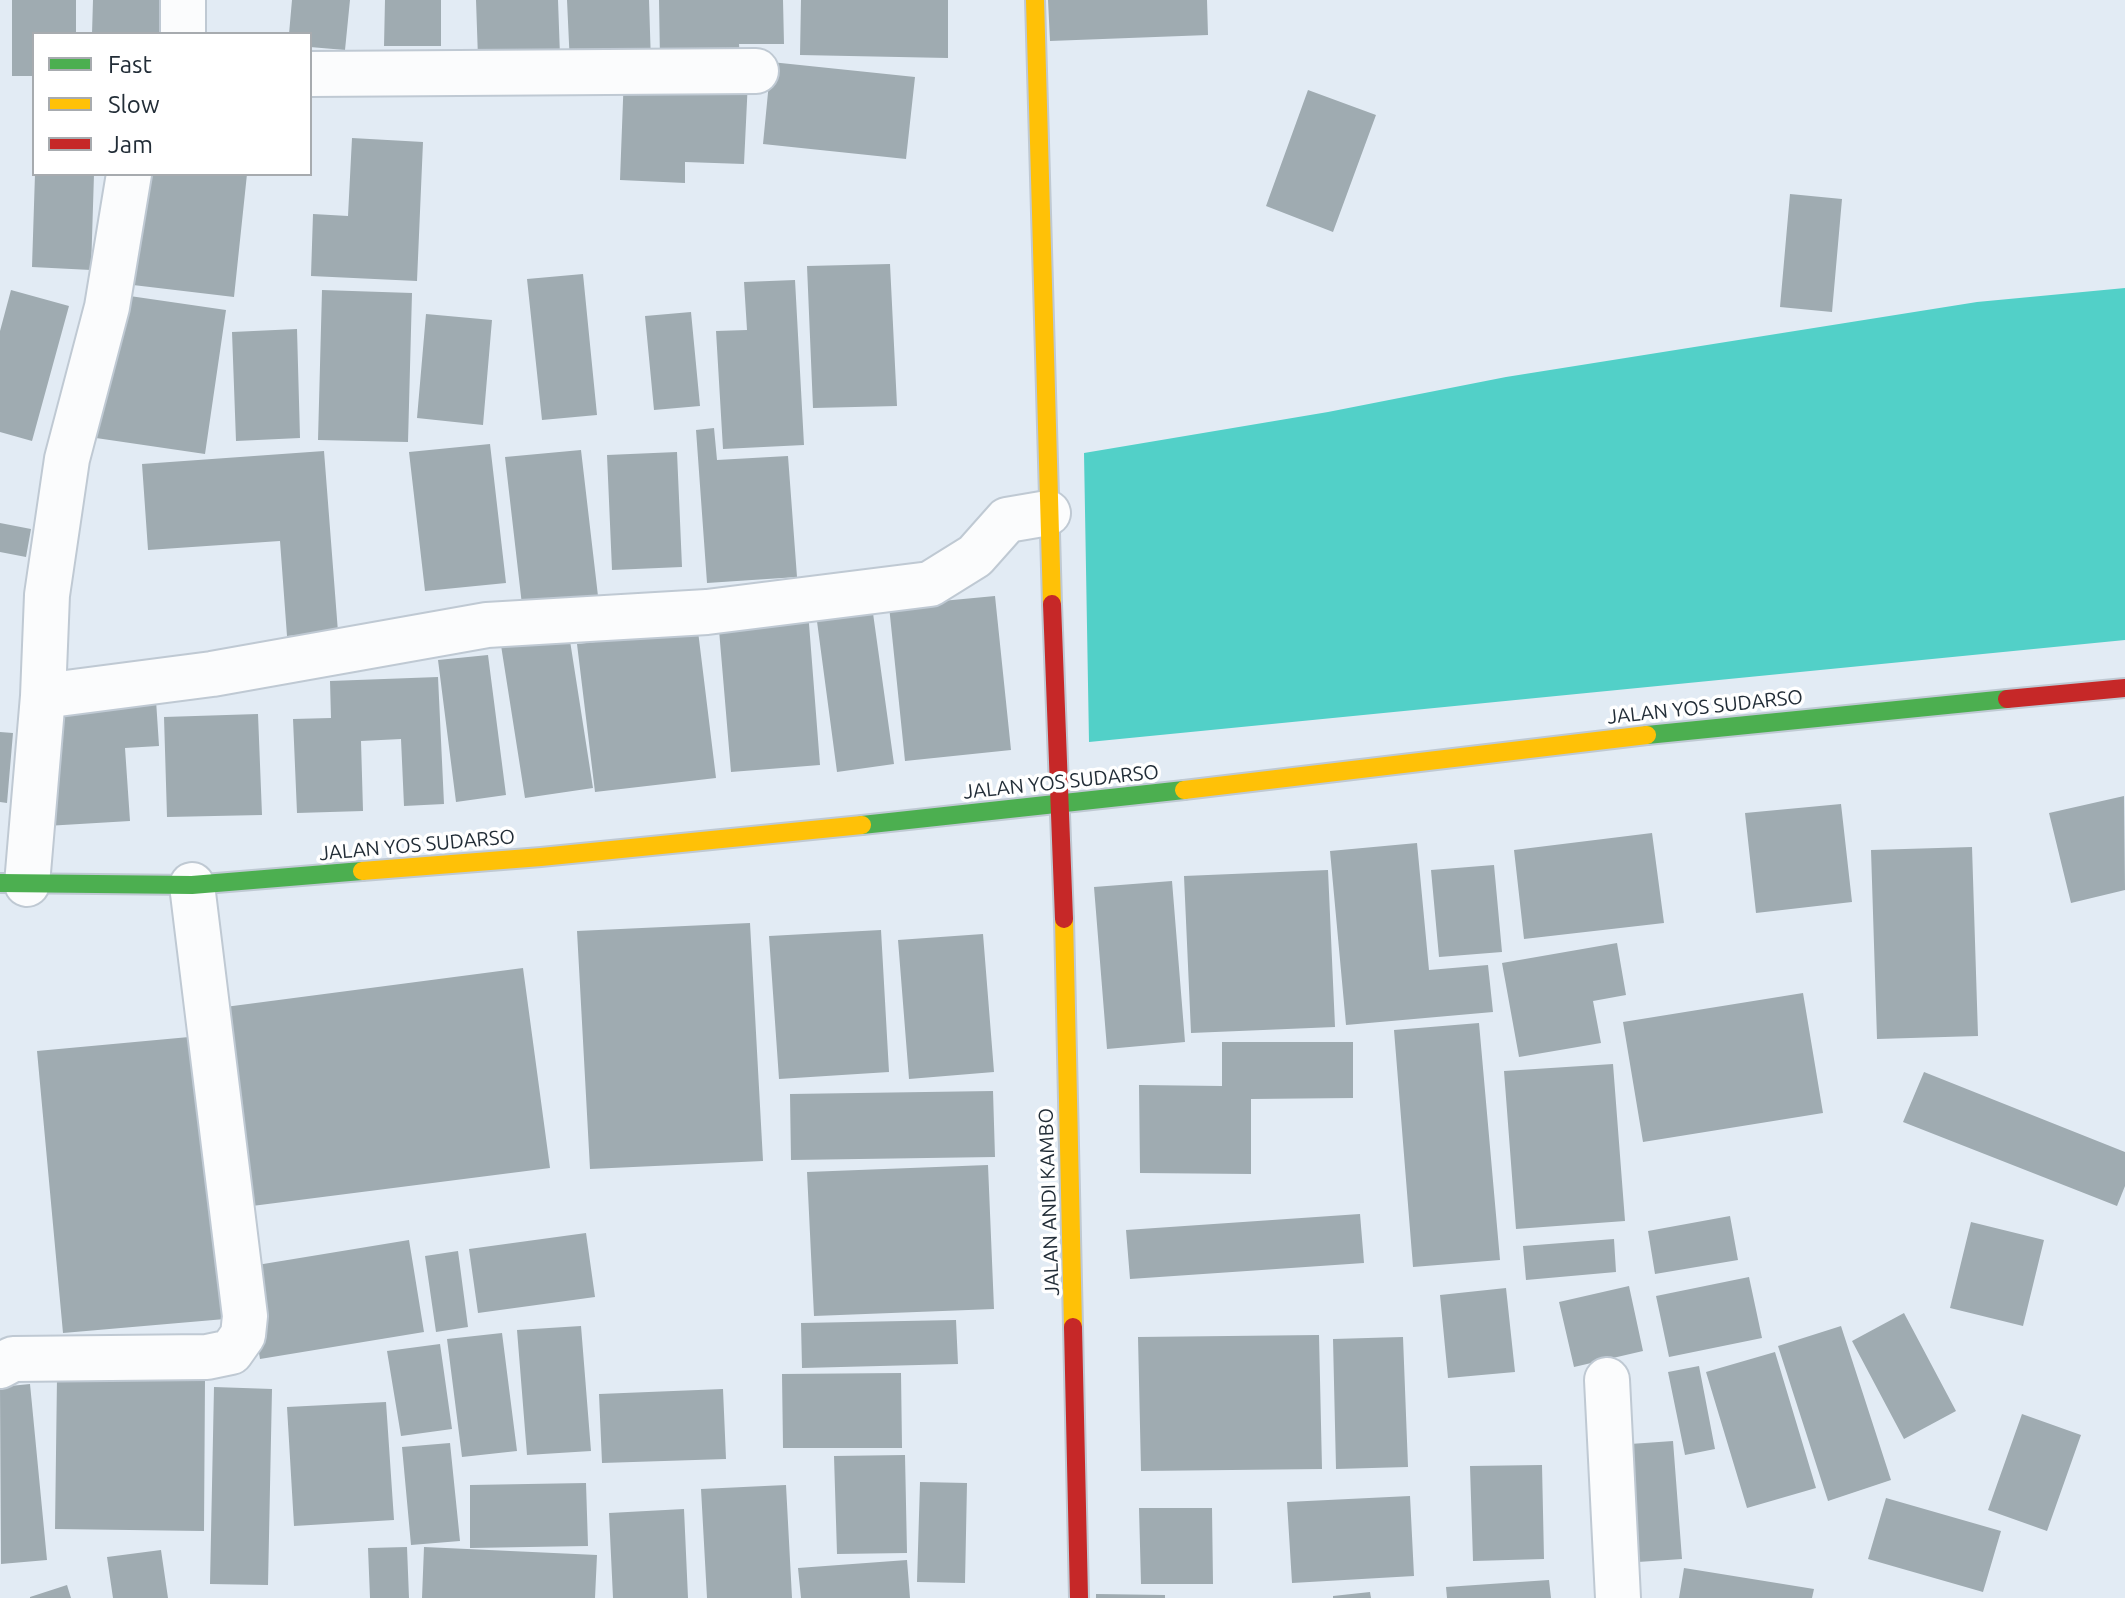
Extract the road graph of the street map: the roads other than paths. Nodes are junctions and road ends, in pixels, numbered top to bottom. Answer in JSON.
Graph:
{"nodes":[{"id":1,"x":183,"y":0,"type":"edge"},
{"id":2,"x":1035,"y":0,"type":"edge"},
{"id":3,"x":183,"y":32,"type":"edge"},
{"id":4,"x":756,"y":71,"type":"dead end"},
{"id":5,"x":312,"y":74,"type":"edge"},
{"id":6,"x":129,"y":176,"type":"edge"},
{"id":7,"x":1048,"y":513,"type":"junction"},
{"id":8,"x":2125,"y":688,"type":"edge"},
{"id":9,"x":43,"y":696,"type":"junction"},
{"id":10,"x":1061,"y":805,"type":"junction"},
{"id":11,"x":14,"y":883,"type":"edge"},
{"id":12,"x":192,"y":885,"type":"junction"},
{"id":13,"x":0,"y":1366,"type":"edge"},
{"id":14,"x":1607,"y":1380,"type":"dead end"},
{"id":15,"x":1079,"y":1598,"type":"edge"},
{"id":16,"x":1618,"y":1598,"type":"edge"}],
"edges":[{"from":1,"to":3,"type":"street"},
{"from":2,"to":7,"type":"street","name":"JALAN ANDI KAMBO"},
{"from":4,"to":5,"type":"street"},
{"from":6,"to":9,"type":"street"},
{"from":7,"to":9,"type":"street"},
{"from":7,"to":10,"type":"street","name":"JALAN ANDI KAMBO"},
{"from":8,"to":10,"type":"street","name":"JALAN YOS SUDARSO"},
{"from":9,"to":11,"type":"street"},
{"from":10,"to":12,"type":"street","name":"JALAN YOS SUDARSO"},
{"from":10,"to":15,"type":"street","name":"JALAN ANDI KAMBO"},
{"from":11,"to":12,"type":"street","name":"JALAN YOS SUDARSO"},
{"from":12,"to":13,"type":"street"},
{"from":14,"to":16,"type":"street"}]}
